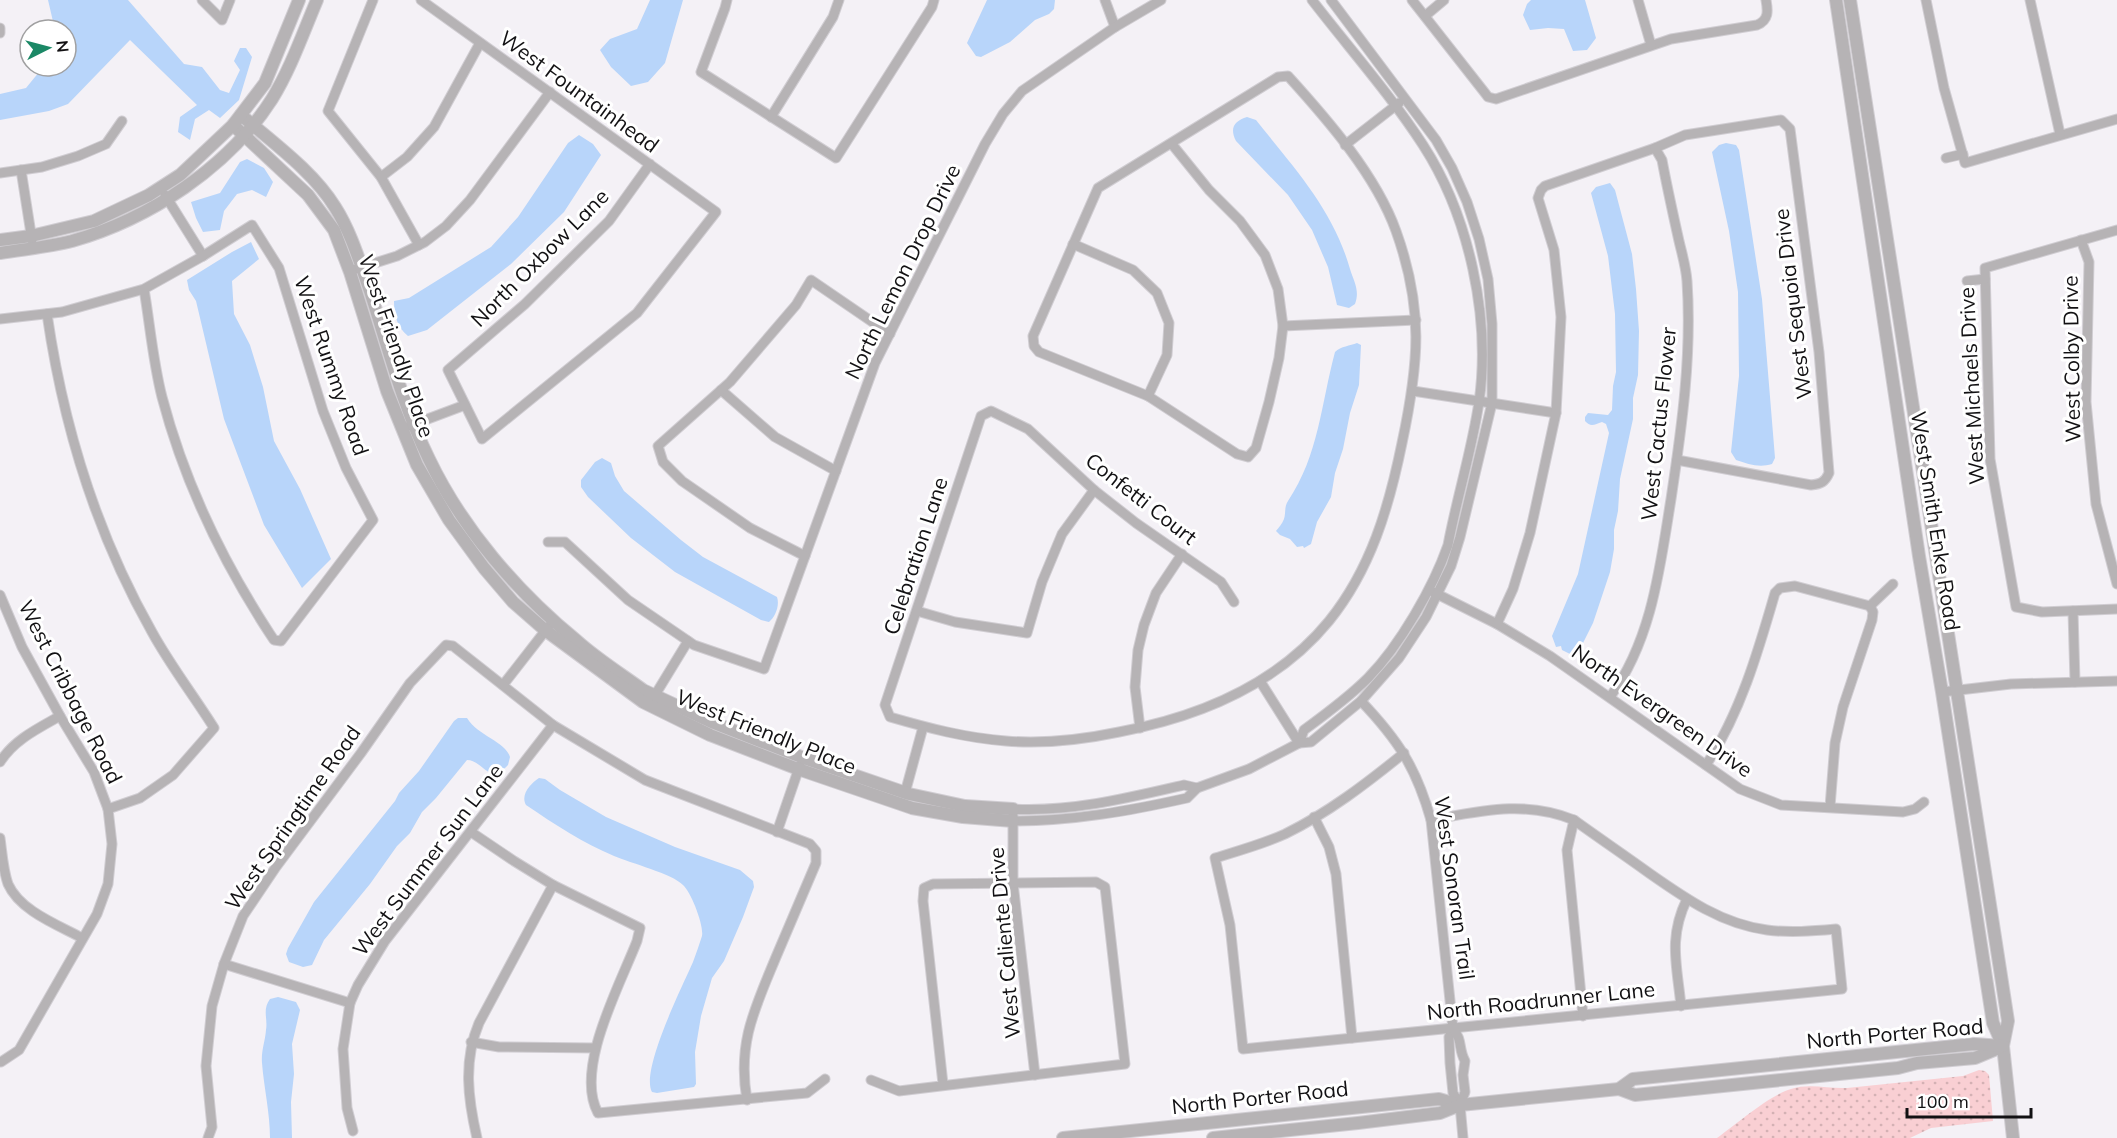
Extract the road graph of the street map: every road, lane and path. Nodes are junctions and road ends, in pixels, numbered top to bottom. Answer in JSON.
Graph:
{"nodes":[{"id":1,"x":202,"y":0,"type":"edge"},
{"id":2,"x":230,"y":0,"type":"edge"},
{"id":3,"x":299,"y":0,"type":"edge"},
{"id":4,"x":317,"y":0,"type":"edge"},
{"id":5,"x":373,"y":0,"type":"edge"},
{"id":6,"x":421,"y":0,"type":"edge"},
{"id":7,"x":727,"y":0,"type":"edge"},
{"id":8,"x":839,"y":0,"type":"edge"},
{"id":9,"x":934,"y":0,"type":"edge"},
{"id":10,"x":1105,"y":0,"type":"edge"},
{"id":11,"x":1161,"y":0,"type":"edge"},
{"id":12,"x":1312,"y":0,"type":"edge"},
{"id":13,"x":1331,"y":0,"type":"edge"},
{"id":14,"x":1412,"y":0,"type":"edge"},
{"id":15,"x":1444,"y":0,"type":"edge"},
{"id":16,"x":1638,"y":0,"type":"edge"},
{"id":17,"x":1766,"y":0,"type":"edge"},
{"id":18,"x":1836,"y":0,"type":"edge"},
{"id":19,"x":1850,"y":0,"type":"edge"},
{"id":20,"x":1926,"y":0,"type":"edge"},
{"id":21,"x":2030,"y":0,"type":"edge"},
{"id":22,"x":1425,"y":16,"type":"junction"},
{"id":23,"x":1115,"y":27,"type":"junction"},
{"id":24,"x":480,"y":43,"type":"junction"},
{"id":25,"x":1651,"y":45,"type":"junction"},
{"id":26,"x":550,"y":92,"type":"junction"},
{"id":27,"x":1406,"y":98,"type":"junction"},
{"id":28,"x":1395,"y":106,"type":"junction"},
{"id":29,"x":771,"y":117,"type":"junction"},
{"id":30,"x":2117,"y":119,"type":"edge"},
{"id":31,"x":237,"y":120,"type":"junction"},
{"id":32,"x":122,"y":121,"type":"dead end"},
{"id":33,"x":248,"y":130,"type":"junction"},
{"id":34,"x":2060,"y":134,"type":"junction"},
{"id":35,"x":1171,"y":143,"type":"junction"},
{"id":36,"x":1345,"y":145,"type":"junction"},
{"id":37,"x":1655,"y":148,"type":"junction"},
{"id":38,"x":1946,"y":158,"type":"dead end"},
{"id":39,"x":1964,"y":159,"type":"junction"},
{"id":40,"x":650,"y":164,"type":"junction"},
{"id":41,"x":21,"y":170,"type":"junction"},
{"id":42,"x":0,"y":173,"type":"edge"},
{"id":43,"x":381,"y":177,"type":"junction"},
{"id":44,"x":161,"y":188,"type":"junction"},
{"id":45,"x":168,"y":200,"type":"junction"},
{"id":46,"x":2117,"y":230,"type":"edge"},
{"id":47,"x":0,"y":240,"type":"edge"},
{"id":48,"x":2081,"y":240,"type":"junction"},
{"id":49,"x":32,"y":242,"type":"junction"},
{"id":50,"x":1073,"y":244,"type":"junction"},
{"id":51,"x":419,"y":245,"type":"junction"},
{"id":52,"x":0,"y":252,"type":"edge"},
{"id":53,"x":203,"y":256,"type":"junction"},
{"id":54,"x":356,"y":269,"type":"junction"},
{"id":55,"x":1985,"y":279,"type":"junction"},
{"id":56,"x":1967,"y":280,"type":"dead end"},
{"id":57,"x":144,"y":289,"type":"junction"},
{"id":58,"x":47,"y":314,"type":"junction"},
{"id":59,"x":0,"y":320,"type":"edge"},
{"id":60,"x":1416,"y":320,"type":"junction"},
{"id":61,"x":1283,"y":326,"type":"junction"},
{"id":62,"x":890,"y":334,"type":"junction"},
{"id":63,"x":721,"y":390,"type":"junction"},
{"id":64,"x":1413,"y":391,"type":"junction"},
{"id":65,"x":1148,"y":396,"type":"junction"},
{"id":66,"x":1479,"y":402,"type":"junction"},
{"id":67,"x":1492,"y":403,"type":"junction"},
{"id":68,"x":465,"y":405,"type":"junction"},
{"id":69,"x":991,"y":411,"type":"joint"},
{"id":70,"x":1556,"y":413,"type":"junction"},
{"id":71,"x":414,"y":424,"type":"junction"},
{"id":72,"x":402,"y":430,"type":"junction"},
{"id":73,"x":1677,"y":460,"type":"junction"},
{"id":74,"x":836,"y":471,"type":"junction"},
{"id":75,"x":1094,"y":490,"type":"junction"},
{"id":76,"x":548,"y":542,"type":"dead end"},
{"id":77,"x":1182,"y":554,"type":"junction"},
{"id":78,"x":805,"y":556,"type":"junction"},
{"id":79,"x":1893,"y":584,"type":"dead end"},
{"id":80,"x":2117,"y":584,"type":"edge"},
{"id":81,"x":1428,"y":590,"type":"junction"},
{"id":82,"x":1438,"y":594,"type":"junction"},
{"id":83,"x":0,"y":595,"type":"edge"},
{"id":84,"x":1234,"y":602,"type":"dead end"},
{"id":85,"x":1870,"y":606,"type":"junction"},
{"id":86,"x":2117,"y":609,"type":"edge"},
{"id":87,"x":917,"y":610,"type":"junction"},
{"id":88,"x":2073,"y":611,"type":"junction"},
{"id":89,"x":10,"y":620,"type":"junction"},
{"id":90,"x":554,"y":621,"type":"junction"},
{"id":91,"x":1497,"y":624,"type":"junction"},
{"id":92,"x":0,"y":625,"type":"edge"},
{"id":93,"x":545,"y":630,"type":"junction"},
{"id":94,"x":688,"y":641,"type":"junction"},
{"id":95,"x":1260,"y":681,"type":"junction"},
{"id":96,"x":2117,"y":681,"type":"edge"},
{"id":97,"x":2075,"y":682,"type":"junction"},
{"id":98,"x":502,"y":685,"type":"junction"},
{"id":99,"x":1957,"y":689,"type":"junction"},
{"id":100,"x":1942,"y":692,"type":"junction"},
{"id":101,"x":1610,"y":697,"type":"junction"},
{"id":102,"x":652,"y":700,"type":"junction"},
{"id":103,"x":1361,"y":700,"type":"junction"},
{"id":104,"x":60,"y":716,"type":"junction"},
{"id":105,"x":553,"y":725,"type":"junction"},
{"id":106,"x":923,"y":727,"type":"junction"},
{"id":107,"x":1140,"y":728,"type":"junction"},
{"id":108,"x":1299,"y":742,"type":"junction"},
{"id":109,"x":1404,"y":753,"type":"junction"},
{"id":110,"x":0,"y":762,"type":"edge"},
{"id":111,"x":801,"y":764,"type":"junction"},
{"id":112,"x":1706,"y":765,"type":"junction"},
{"id":113,"x":905,"y":793,"type":"junction"},
{"id":114,"x":1924,"y":802,"type":"dead end"},
{"id":115,"x":1830,"y":807,"type":"junction"},
{"id":116,"x":108,"y":809,"type":"junction"},
{"id":117,"x":1013,"y":815,"type":"junction"},
{"id":118,"x":1314,"y":817,"type":"junction"},
{"id":119,"x":1431,"y":820,"type":"junction"},
{"id":120,"x":1574,"y":820,"type":"junction"},
{"id":121,"x":471,"y":832,"type":"junction"},
{"id":122,"x":777,"y":832,"type":"junction"},
{"id":123,"x":0,"y":838,"type":"edge"},
{"id":124,"x":1013,"y":883,"type":"junction"},
{"id":125,"x":553,"y":885,"type":"junction"},
{"id":126,"x":1687,"y":899,"type":"junction"},
{"id":127,"x":82,"y":938,"type":"junction"},
{"id":128,"x":224,"y":964,"type":"junction"},
{"id":129,"x":350,"y":1003,"type":"junction"},
{"id":130,"x":1681,"y":1006,"type":"junction"},
{"id":131,"x":1583,"y":1016,"type":"junction"},
{"id":132,"x":1453,"y":1029,"type":"junction"},
{"id":133,"x":1352,"y":1038,"type":"junction"},
{"id":134,"x":471,"y":1042,"type":"junction"},
{"id":135,"x":2003,"y":1046,"type":"junction"},
{"id":136,"x":595,"y":1048,"type":"junction"},
{"id":137,"x":1,"y":1062,"type":"edge"},
{"id":138,"x":1035,"y":1075,"type":"junction"},
{"id":139,"x":825,"y":1079,"type":"dead end"},
{"id":140,"x":871,"y":1080,"type":"dead end"},
{"id":141,"x":943,"y":1084,"type":"junction"},
{"id":142,"x":747,"y":1100,"type":"junction"},
{"id":143,"x":1460,"y":1105,"type":"junction"},
{"id":144,"x":353,"y":1131,"type":"dead end"},
{"id":145,"x":208,"y":1138,"type":"edge"},
{"id":146,"x":477,"y":1138,"type":"edge"},
{"id":147,"x":1063,"y":1138,"type":"edge"},
{"id":148,"x":1213,"y":1138,"type":"edge"},
{"id":149,"x":1463,"y":1138,"type":"edge"},
{"id":150,"x":2013,"y":1138,"type":"edge"}],
"edges":[{"from":1,"to":2,"type":"street"},
{"from":3,"to":31,"type":"street"},
{"from":4,"to":33,"type":"street"},
{"from":5,"to":43,"type":"street"},
{"from":6,"to":24,"type":"street","name":"West Fountainhead"},
{"from":7,"to":29,"type":"street"},
{"from":8,"to":29,"type":"street"},
{"from":9,"to":29,"type":"street"},
{"from":10,"to":23,"type":"street"},
{"from":11,"to":23,"type":"street","name":"North Lemon Drop Drive"},
{"from":12,"to":28,"type":"street","name":"West Friendly Place"},
{"from":13,"to":27,"type":"street","name":"West Friendly Place"},
{"from":14,"to":22,"type":"street"},
{"from":15,"to":22,"type":"street"},
{"from":16,"to":25,"type":"street"},
{"from":17,"to":25,"type":"street"},
{"from":18,"to":100,"type":"street","name":"West Smith Enke Road"},
{"from":19,"to":99,"type":"street","name":"West Smith Enke Road"},
{"from":20,"to":39,"type":"street"},
{"from":21,"to":34,"type":"street"},
{"from":22,"to":25,"type":"street"},
{"from":23,"to":62,"type":"street","name":"North Lemon Drop Drive"},
{"from":24,"to":26,"type":"street","name":"West Fountainhead"},
{"from":24,"to":43,"type":"street"},
{"from":26,"to":40,"type":"street","name":"West Fountainhead"},
{"from":26,"to":51,"type":"street"},
{"from":27,"to":28,"type":"street"},
{"from":27,"to":67,"type":"street","name":"West Friendly Place"},
{"from":28,"to":36,"type":"street"},
{"from":28,"to":66,"type":"street","name":"West Friendly Place"},
{"from":30,"to":34,"type":"street"},
{"from":31,"to":33,"type":"street","name":"West Friendly Place"},
{"from":31,"to":44,"type":"street"},
{"from":32,"to":41,"type":"street"},
{"from":33,"to":45,"type":"street"},
{"from":33,"to":54,"type":"street","name":"West Friendly Place"},
{"from":34,"to":39,"type":"street"},
{"from":35,"to":36,"type":"street"},
{"from":35,"to":50,"type":"street"},
{"from":35,"to":61,"type":"street"},
{"from":36,"to":60,"type":"street"},
{"from":37,"to":70,"type":"street"},
{"from":37,"to":73,"type":"street","name":"West Cactus Flower"},
{"from":37,"to":73,"type":"street","name":"West Sequoia Drive"},
{"from":38,"to":39,"type":"street"},
{"from":40,"to":68,"type":"street","name":"North Oxbow Lane"},
{"from":40,"to":68,"type":"street","name":"West Fountainhead"},
{"from":41,"to":42,"type":"street"},
{"from":41,"to":49,"type":"street"},
{"from":43,"to":51,"type":"street"},
{"from":44,"to":45,"type":"street"},
{"from":44,"to":49,"type":"street"},
{"from":45,"to":49,"type":"street"},
{"from":45,"to":53,"type":"street"},
{"from":46,"to":48,"type":"street"},
{"from":47,"to":49,"type":"street"},
{"from":48,"to":55,"type":"street","name":"West Michaels Drive"},
{"from":48,"to":80,"type":"street","name":"West Colby Drive"},
{"from":49,"to":52,"type":"street"},
{"from":50,"to":65,"type":"street"},
{"from":50,"to":65,"type":"street"},
{"from":51,"to":54,"type":"street"},
{"from":53,"to":57,"type":"street"},
{"from":53,"to":57,"type":"street","name":"West Rummy Road"},
{"from":54,"to":71,"type":"street","name":"West Friendly Place"},
{"from":54,"to":72,"type":"street","name":"West Friendly Place"},
{"from":55,"to":56,"type":"street"},
{"from":55,"to":88,"type":"street","name":"West Michaels Drive"},
{"from":57,"to":58,"type":"street"},
{"from":58,"to":59,"type":"street"},
{"from":58,"to":116,"type":"street"},
{"from":60,"to":61,"type":"street"},
{"from":60,"to":64,"type":"street"},
{"from":61,"to":65,"type":"street"},
{"from":62,"to":63,"type":"street"},
{"from":62,"to":74,"type":"street","name":"North Lemon Drop Drive"},
{"from":63,"to":74,"type":"street"},
{"from":63,"to":78,"type":"street"},
{"from":64,"to":66,"type":"street"},
{"from":64,"to":95,"type":"street"},
{"from":66,"to":67,"type":"street"},
{"from":66,"to":81,"type":"street","name":"West Friendly Place"},
{"from":67,"to":70,"type":"street"},
{"from":67,"to":82,"type":"street","name":"West Friendly Place"},
{"from":68,"to":71,"type":"street"},
{"from":69,"to":75,"type":"street","name":"Confetti Court"},
{"from":69,"to":87,"type":"street","name":"Celebration Lane"},
{"from":70,"to":91,"type":"street"},
{"from":71,"to":72,"type":"street"},
{"from":71,"to":90,"type":"street","name":"West Friendly Place"},
{"from":72,"to":93,"type":"street","name":"West Friendly Place"},
{"from":73,"to":101,"type":"street","name":"West Cactus Flower"},
{"from":74,"to":78,"type":"street","name":"North Lemon Drop Drive"},
{"from":75,"to":77,"type":"street","name":"Confetti Court"},
{"from":75,"to":87,"type":"street"},
{"from":76,"to":94,"type":"street"},
{"from":77,"to":84,"type":"street","name":"Confetti Court"},
{"from":77,"to":107,"type":"street"},
{"from":78,"to":94,"type":"street","name":"North Lemon Drop Drive"},
{"from":79,"to":85,"type":"street"},
{"from":81,"to":82,"type":"street","name":"North Evergreen Drive"},
{"from":81,"to":108,"type":"street","name":"West Friendly Place"},
{"from":82,"to":91,"type":"street","name":"North Evergreen Drive"},
{"from":82,"to":103,"type":"street","name":"West Friendly Place"},
{"from":83,"to":89,"type":"street","name":"West Cribbage Road"},
{"from":85,"to":112,"type":"street"},
{"from":85,"to":115,"type":"street"},
{"from":86,"to":88,"type":"street"},
{"from":87,"to":106,"type":"street","name":"Celebration Lane"},
{"from":88,"to":97,"type":"street"},
{"from":89,"to":92,"type":"street"},
{"from":89,"to":104,"type":"street","name":"West Cribbage Road"},
{"from":90,"to":93,"type":"street"},
{"from":90,"to":102,"type":"street","name":"West Friendly Place"},
{"from":91,"to":101,"type":"street","name":"North Evergreen Drive"},
{"from":93,"to":98,"type":"street"},
{"from":93,"to":102,"type":"street","name":"West Friendly Place"},
{"from":94,"to":102,"type":"street"},
{"from":95,"to":107,"type":"street"},
{"from":95,"to":108,"type":"street"},
{"from":96,"to":97,"type":"street"},
{"from":97,"to":99,"type":"street"},
{"from":98,"to":105,"type":"street"},
{"from":98,"to":128,"type":"street","name":"West Springtime Road"},
{"from":99,"to":100,"type":"street"},
{"from":99,"to":135,"type":"street","name":"West Smith Enke Road"},
{"from":100,"to":135,"type":"street","name":"West Smith Enke Road"},
{"from":101,"to":112,"type":"street","name":"North Evergreen Drive"},
{"from":102,"to":111,"type":"street","name":"West Friendly Place"},
{"from":103,"to":108,"type":"street","name":"West Friendly Place"},
{"from":103,"to":109,"type":"street","name":"West Sonoran Trail"},
{"from":104,"to":110,"type":"street"},
{"from":104,"to":116,"type":"street","name":"West Cribbage Road"},
{"from":105,"to":121,"type":"street","name":"West Summer Sun Lane"},
{"from":105,"to":122,"type":"street"},
{"from":106,"to":107,"type":"street"},
{"from":106,"to":113,"type":"street"},
{"from":108,"to":117,"type":"street","name":"West Friendly Place"},
{"from":109,"to":118,"type":"street"},
{"from":109,"to":119,"type":"street","name":"West Sonoran Trail"},
{"from":111,"to":113,"type":"street","name":"West Friendly Place"},
{"from":111,"to":117,"type":"street","name":"West Friendly Place"},
{"from":111,"to":122,"type":"street"},
{"from":112,"to":115,"type":"street","name":"North Evergreen Drive"},
{"from":113,"to":117,"type":"street","name":"West Friendly Place"},
{"from":114,"to":115,"type":"street","name":"North Evergreen Drive"},
{"from":116,"to":127,"type":"street","name":"West Cribbage Road"},
{"from":117,"to":124,"type":"street","name":"West Caliente Drive"},
{"from":118,"to":133,"type":"street"},
{"from":118,"to":133,"type":"street","name":"North Roadrunner Lane"},
{"from":119,"to":120,"type":"street"},
{"from":119,"to":132,"type":"street","name":"West Sonoran Trail"},
{"from":120,"to":126,"type":"street"},
{"from":120,"to":131,"type":"street"},
{"from":121,"to":125,"type":"street"},
{"from":121,"to":129,"type":"street","name":"West Summer Sun Lane"},
{"from":122,"to":142,"type":"street"},
{"from":123,"to":127,"type":"street"},
{"from":124,"to":138,"type":"street","name":"West Caliente Drive"},
{"from":124,"to":138,"type":"street"},
{"from":124,"to":141,"type":"street"},
{"from":125,"to":134,"type":"street"},
{"from":125,"to":136,"type":"street"},
{"from":126,"to":130,"type":"street"},
{"from":126,"to":130,"type":"street","name":"North Roadrunner Lane"},
{"from":127,"to":137,"type":"street","name":"West Cribbage Road"},
{"from":128,"to":129,"type":"street"},
{"from":128,"to":145,"type":"street","name":"West Springtime Road"},
{"from":129,"to":144,"type":"street","name":"West Summer Sun Lane"},
{"from":130,"to":131,"type":"street","name":"North Roadrunner Lane"},
{"from":131,"to":132,"type":"street","name":"North Roadrunner Lane"},
{"from":132,"to":133,"type":"street","name":"North Roadrunner Lane"},
{"from":132,"to":143,"type":"street","name":"West Sonoran Trail"},
{"from":132,"to":143,"type":"street","name":"West Sonoran Trail"},
{"from":134,"to":136,"type":"street"},
{"from":134,"to":146,"type":"street"},
{"from":135,"to":143,"type":"street","name":"North Porter Road"},
{"from":135,"to":150,"type":"street","name":"West Smith Enke Road"},
{"from":136,"to":142,"type":"street"},
{"from":138,"to":141,"type":"street"},
{"from":139,"to":142,"type":"street"},
{"from":140,"to":141,"type":"street"},
{"from":143,"to":147,"type":"street","name":"North Porter Road"},
{"from":143,"to":148,"type":"street","name":"North Porter Road"},
{"from":143,"to":149,"type":"street"}]}
